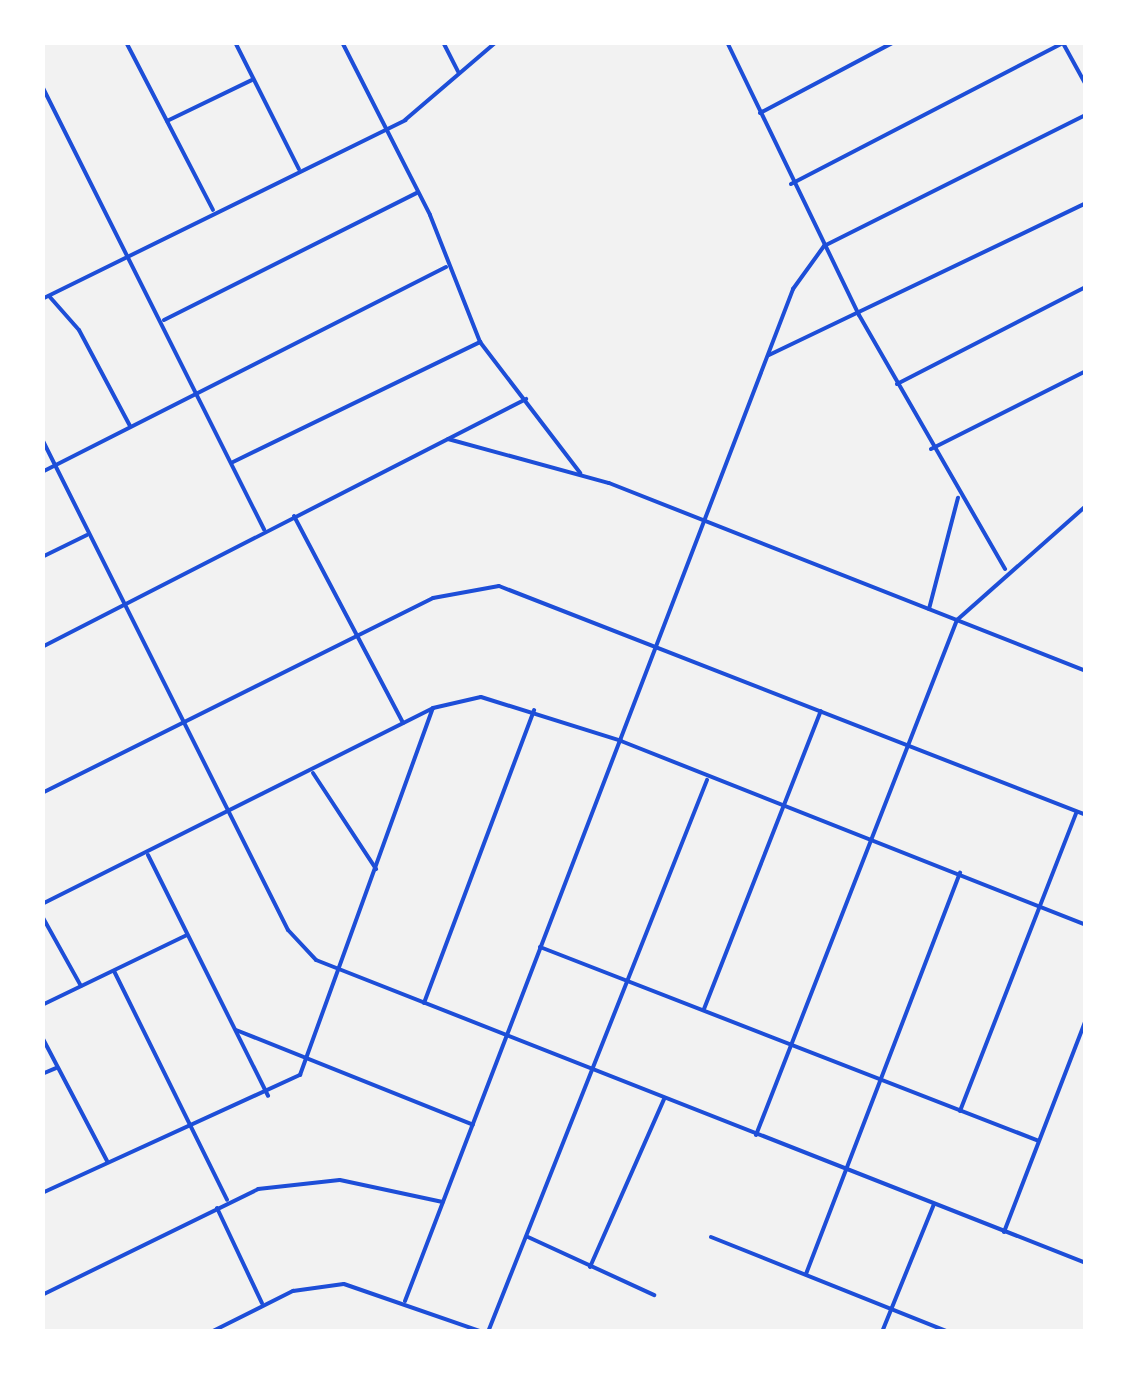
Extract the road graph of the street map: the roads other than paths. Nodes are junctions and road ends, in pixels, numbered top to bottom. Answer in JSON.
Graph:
{"nodes":[{"id":1,"x":126,"y":42,"type":"edge"},
{"id":2,"x":235,"y":42,"type":"edge"},
{"id":3,"x":342,"y":42,"type":"edge"},
{"id":4,"x":443,"y":42,"type":"edge"},
{"id":5,"x":496,"y":42,"type":"edge"},
{"id":6,"x":728,"y":42,"type":"edge"},
{"id":7,"x":894,"y":42,"type":"edge"},
{"id":8,"x":1064,"y":43,"type":"edge"},
{"id":9,"x":458,"y":72,"type":"junction"},
{"id":10,"x":254,"y":79,"type":"junction"},
{"id":11,"x":1086,"y":85,"type":"edge"},
{"id":12,"x":42,"y":86,"type":"edge"},
{"id":13,"x":760,"y":113,"type":"junction"},
{"id":14,"x":1086,"y":116,"type":"edge"},
{"id":15,"x":167,"y":121,"type":"junction"},
{"id":16,"x":384,"y":130,"type":"junction"},
{"id":17,"x":299,"y":169,"type":"junction"},
{"id":18,"x":790,"y":184,"type":"junction"},
{"id":19,"x":417,"y":193,"type":"junction"},
{"id":20,"x":1086,"y":203,"type":"edge"},
{"id":21,"x":213,"y":210,"type":"junction"},
{"id":22,"x":824,"y":246,"type":"junction"},
{"id":23,"x":129,"y":255,"type":"junction"},
{"id":24,"x":446,"y":266,"type":"junction"},
{"id":25,"x":1086,"y":287,"type":"edge"},
{"id":26,"x":49,"y":296,"type":"junction"},
{"id":27,"x":42,"y":300,"type":"edge"},
{"id":28,"x":859,"y":315,"type":"junction"},
{"id":29,"x":164,"y":320,"type":"junction"},
{"id":30,"x":480,"y":342,"type":"junction"},
{"id":31,"x":769,"y":354,"type":"junction"},
{"id":32,"x":1086,"y":371,"type":"edge"},
{"id":33,"x":896,"y":384,"type":"junction"},
{"id":34,"x":196,"y":391,"type":"junction"},
{"id":35,"x":526,"y":399,"type":"junction"},
{"id":36,"x":130,"y":426,"type":"junction"},
{"id":37,"x":42,"y":439,"type":"edge"},
{"id":38,"x":448,"y":439,"type":"junction"},
{"id":39,"x":931,"y":448,"type":"junction"},
{"id":40,"x":233,"y":462,"type":"junction"},
{"id":41,"x":56,"y":466,"type":"junction"},
{"id":42,"x":42,"y":472,"type":"edge"},
{"id":43,"x":580,"y":473,"type":"junction"},
{"id":44,"x":958,"y":498,"type":"junction"},
{"id":45,"x":1086,"y":506,"type":"edge"},
{"id":46,"x":294,"y":516,"type":"junction"},
{"id":47,"x":710,"y":523,"type":"junction"},
{"id":48,"x":264,"y":530,"type":"junction"},
{"id":49,"x":87,"y":535,"type":"junction"},
{"id":50,"x":42,"y":557,"type":"edge"},
{"id":51,"x":1005,"y":569,"type":"junction"},
{"id":52,"x":124,"y":607,"type":"junction"},
{"id":53,"x":930,"y":610,"type":"junction"},
{"id":54,"x":957,"y":620,"type":"junction"},
{"id":55,"x":357,"y":636,"type":"junction"},
{"id":56,"x":663,"y":644,"type":"junction"},
{"id":57,"x":42,"y":647,"type":"edge"},
{"id":58,"x":1086,"y":671,"type":"edge"},
{"id":59,"x":433,"y":708,"type":"junction"},
{"id":60,"x":822,"y":709,"type":"junction"},
{"id":61,"x":534,"y":710,"type":"junction"},
{"id":62,"x":403,"y":722,"type":"junction"},
{"id":63,"x":182,"y":724,"type":"junction"},
{"id":64,"x":621,"y":741,"type":"junction"},
{"id":65,"x":908,"y":744,"type":"junction"},
{"id":66,"x":313,"y":772,"type":"junction"},
{"id":67,"x":707,"y":780,"type":"junction"},
{"id":68,"x":42,"y":793,"type":"edge"},
{"id":69,"x":782,"y":805,"type":"junction"},
{"id":70,"x":1076,"y":812,"type":"junction"},
{"id":71,"x":229,"y":815,"type":"junction"},
{"id":72,"x":1086,"y":815,"type":"edge"},
{"id":73,"x":870,"y":837,"type":"junction"},
{"id":74,"x":148,"y":855,"type":"junction"},
{"id":75,"x":377,"y":870,"type":"junction"},
{"id":76,"x":960,"y":873,"type":"junction"},
{"id":77,"x":42,"y":904,"type":"edge"},
{"id":78,"x":1043,"y":907,"type":"junction"},
{"id":79,"x":42,"y":916,"type":"edge"},
{"id":80,"x":1086,"y":926,"type":"edge"},
{"id":81,"x":188,"y":935,"type":"junction"},
{"id":82,"x":540,"y":947,"type":"junction"},
{"id":83,"x":114,"y":971,"type":"junction"},
{"id":84,"x":343,"y":971,"type":"junction"},
{"id":85,"x":625,"y":977,"type":"junction"},
{"id":86,"x":82,"y":987,"type":"junction"},
{"id":87,"x":424,"y":1003,"type":"junction"},
{"id":88,"x":42,"y":1005,"type":"edge"},
{"id":89,"x":704,"y":1009,"type":"junction"},
{"id":90,"x":1086,"y":1019,"type":"edge"},
{"id":91,"x":235,"y":1030,"type":"junction"},
{"id":92,"x":508,"y":1036,"type":"junction"},
{"id":93,"x":42,"y":1038,"type":"edge"},
{"id":94,"x":787,"y":1045,"type":"junction"},
{"id":95,"x":309,"y":1058,"type":"junction"},
{"id":96,"x":57,"y":1068,"type":"junction"},
{"id":97,"x":590,"y":1070,"type":"junction"},
{"id":98,"x":42,"y":1074,"type":"edge"},
{"id":99,"x":880,"y":1080,"type":"junction"},
{"id":100,"x":268,"y":1096,"type":"junction"},
{"id":101,"x":664,"y":1099,"type":"junction"},
{"id":102,"x":960,"y":1111,"type":"junction"},
{"id":103,"x":193,"y":1122,"type":"junction"},
{"id":104,"x":473,"y":1125,"type":"junction"},
{"id":105,"x":756,"y":1135,"type":"junction"},
{"id":106,"x":1040,"y":1141,"type":"junction"},
{"id":107,"x":106,"y":1161,"type":"junction"},
{"id":108,"x":846,"y":1170,"type":"junction"},
{"id":109,"x":42,"y":1193,"type":"edge"},
{"id":110,"x":227,"y":1200,"type":"junction"},
{"id":111,"x":443,"y":1202,"type":"junction"},
{"id":112,"x":934,"y":1204,"type":"junction"},
{"id":113,"x":216,"y":1207,"type":"junction"},
{"id":114,"x":1004,"y":1232,"type":"junction"},
{"id":115,"x":528,"y":1237,"type":"junction"},
{"id":116,"x":712,"y":1237,"type":"dead end"},
{"id":117,"x":1086,"y":1263,"type":"edge"},
{"id":118,"x":590,"y":1267,"type":"junction"},
{"id":119,"x":806,"y":1274,"type":"junction"},
{"id":120,"x":42,"y":1295,"type":"edge"},
{"id":121,"x":654,"y":1295,"type":"dead end"},
{"id":122,"x":405,"y":1301,"type":"junction"},
{"id":123,"x":262,"y":1303,"type":"junction"},
{"id":124,"x":892,"y":1309,"type":"junction"},
{"id":125,"x":211,"y":1332,"type":"edge"},
{"id":126,"x":486,"y":1332,"type":"edge"},
{"id":127,"x":882,"y":1332,"type":"edge"},
{"id":128,"x":948,"y":1332,"type":"edge"}],
"edges":[{"from":1,"to":15,"type":"street"},
{"from":2,"to":10,"type":"street"},
{"from":3,"to":16,"type":"street"},
{"from":4,"to":9,"type":"street"},
{"from":5,"to":9,"type":"street"},
{"from":6,"to":13,"type":"street"},
{"from":7,"to":13,"type":"street"},
{"from":8,"to":11,"type":"street"},
{"from":8,"to":18,"type":"street"},
{"from":9,"to":16,"type":"street"},
{"from":10,"to":15,"type":"street"},
{"from":10,"to":17,"type":"street"},
{"from":12,"to":23,"type":"street"},
{"from":13,"to":18,"type":"street"},
{"from":14,"to":22,"type":"street"},
{"from":15,"to":21,"type":"street"},
{"from":16,"to":17,"type":"street"},
{"from":16,"to":19,"type":"street"},
{"from":17,"to":21,"type":"street"},
{"from":18,"to":22,"type":"street"},
{"from":19,"to":24,"type":"street"},
{"from":19,"to":29,"type":"street"},
{"from":20,"to":28,"type":"street"},
{"from":21,"to":23,"type":"street"},
{"from":22,"to":28,"type":"street"},
{"from":22,"to":31,"type":"street"},
{"from":23,"to":26,"type":"street"},
{"from":23,"to":29,"type":"street"},
{"from":24,"to":30,"type":"street"},
{"from":24,"to":34,"type":"street"},
{"from":25,"to":33,"type":"street"},
{"from":26,"to":27,"type":"street"},
{"from":26,"to":36,"type":"street"},
{"from":28,"to":31,"type":"street"},
{"from":28,"to":33,"type":"street"},
{"from":29,"to":34,"type":"street"},
{"from":30,"to":35,"type":"street"},
{"from":30,"to":40,"type":"street"},
{"from":31,"to":47,"type":"street"},
{"from":32,"to":39,"type":"street"},
{"from":33,"to":39,"type":"street"},
{"from":34,"to":36,"type":"street"},
{"from":34,"to":40,"type":"street"},
{"from":35,"to":38,"type":"street"},
{"from":35,"to":43,"type":"street"},
{"from":36,"to":41,"type":"street"},
{"from":37,"to":41,"type":"street"},
{"from":38,"to":43,"type":"street"},
{"from":38,"to":46,"type":"street"},
{"from":39,"to":44,"type":"street"},
{"from":40,"to":48,"type":"street"},
{"from":41,"to":42,"type":"street"},
{"from":41,"to":49,"type":"street"},
{"from":43,"to":47,"type":"street"},
{"from":44,"to":51,"type":"street"},
{"from":44,"to":53,"type":"street"},
{"from":45,"to":51,"type":"street"},
{"from":46,"to":48,"type":"street"},
{"from":46,"to":55,"type":"street"},
{"from":47,"to":53,"type":"street"},
{"from":47,"to":56,"type":"street"},
{"from":48,"to":52,"type":"street"},
{"from":49,"to":50,"type":"street"},
{"from":49,"to":52,"type":"street"},
{"from":51,"to":54,"type":"street"},
{"from":52,"to":57,"type":"street"},
{"from":52,"to":63,"type":"street"},
{"from":53,"to":54,"type":"street"},
{"from":54,"to":58,"type":"street"},
{"from":54,"to":65,"type":"street"},
{"from":55,"to":56,"type":"street"},
{"from":55,"to":62,"type":"street"},
{"from":55,"to":63,"type":"street"},
{"from":56,"to":60,"type":"street"},
{"from":56,"to":64,"type":"street"},
{"from":59,"to":61,"type":"street"},
{"from":59,"to":62,"type":"street"},
{"from":59,"to":75,"type":"street"},
{"from":60,"to":65,"type":"street"},
{"from":60,"to":69,"type":"street"},
{"from":61,"to":64,"type":"street"},
{"from":61,"to":87,"type":"street"},
{"from":62,"to":66,"type":"street"},
{"from":63,"to":68,"type":"street"},
{"from":63,"to":71,"type":"street"},
{"from":64,"to":67,"type":"street"},
{"from":64,"to":82,"type":"street"},
{"from":65,"to":70,"type":"street"},
{"from":65,"to":73,"type":"street"},
{"from":66,"to":71,"type":"street"},
{"from":66,"to":75,"type":"street"},
{"from":67,"to":69,"type":"street"},
{"from":67,"to":85,"type":"street"},
{"from":69,"to":73,"type":"street"},
{"from":69,"to":89,"type":"street"},
{"from":70,"to":72,"type":"street"},
{"from":70,"to":78,"type":"street"},
{"from":71,"to":74,"type":"street"},
{"from":71,"to":84,"type":"street"},
{"from":73,"to":76,"type":"street"},
{"from":73,"to":94,"type":"street"},
{"from":74,"to":77,"type":"street"},
{"from":74,"to":81,"type":"street"},
{"from":75,"to":84,"type":"street"},
{"from":76,"to":78,"type":"street"},
{"from":76,"to":99,"type":"street"},
{"from":78,"to":80,"type":"street"},
{"from":78,"to":102,"type":"street"},
{"from":79,"to":86,"type":"street"},
{"from":81,"to":83,"type":"street"},
{"from":81,"to":91,"type":"street"},
{"from":82,"to":85,"type":"street"},
{"from":82,"to":92,"type":"street"},
{"from":83,"to":86,"type":"street"},
{"from":83,"to":103,"type":"street"},
{"from":84,"to":87,"type":"street"},
{"from":84,"to":95,"type":"street"},
{"from":85,"to":89,"type":"street"},
{"from":85,"to":97,"type":"street"},
{"from":86,"to":88,"type":"street"},
{"from":87,"to":92,"type":"street"},
{"from":89,"to":94,"type":"street"},
{"from":90,"to":106,"type":"street"},
{"from":91,"to":95,"type":"street"},
{"from":91,"to":100,"type":"street"},
{"from":92,"to":97,"type":"street"},
{"from":92,"to":104,"type":"street"},
{"from":93,"to":96,"type":"street"},
{"from":94,"to":99,"type":"street"},
{"from":94,"to":105,"type":"street"},
{"from":95,"to":100,"type":"street"},
{"from":95,"to":104,"type":"street"},
{"from":96,"to":98,"type":"street"},
{"from":96,"to":107,"type":"street"},
{"from":97,"to":101,"type":"street"},
{"from":97,"to":115,"type":"street"},
{"from":99,"to":102,"type":"street"},
{"from":99,"to":108,"type":"street"},
{"from":100,"to":103,"type":"street"},
{"from":101,"to":105,"type":"street"},
{"from":101,"to":118,"type":"street"},
{"from":102,"to":106,"type":"street"},
{"from":103,"to":107,"type":"street"},
{"from":103,"to":110,"type":"street"},
{"from":104,"to":111,"type":"street"},
{"from":105,"to":108,"type":"street"},
{"from":106,"to":114,"type":"street"},
{"from":107,"to":109,"type":"street"},
{"from":108,"to":112,"type":"street"},
{"from":108,"to":119,"type":"street"},
{"from":110,"to":111,"type":"street"},
{"from":110,"to":113,"type":"street"},
{"from":111,"to":122,"type":"street"},
{"from":112,"to":114,"type":"street"},
{"from":112,"to":124,"type":"street"},
{"from":113,"to":120,"type":"street"},
{"from":113,"to":123,"type":"street"},
{"from":114,"to":117,"type":"street"},
{"from":115,"to":118,"type":"street"},
{"from":115,"to":126,"type":"street"},
{"from":116,"to":119,"type":"street"},
{"from":118,"to":121,"type":"street"},
{"from":119,"to":124,"type":"street"},
{"from":122,"to":123,"type":"street"},
{"from":122,"to":126,"type":"street"},
{"from":123,"to":125,"type":"street"},
{"from":124,"to":127,"type":"street"},
{"from":124,"to":128,"type":"street"}]}
